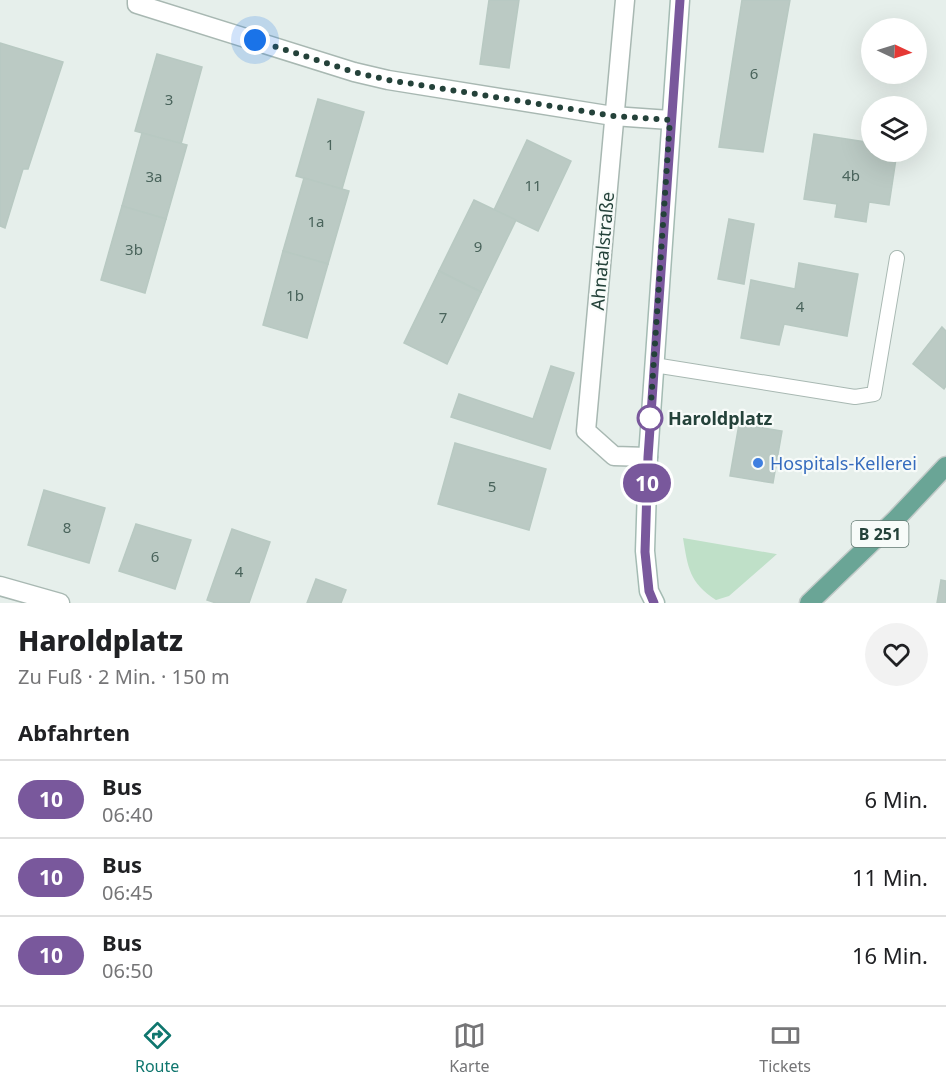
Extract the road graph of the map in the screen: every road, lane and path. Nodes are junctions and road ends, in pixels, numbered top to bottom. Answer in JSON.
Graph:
{"nodes":[{"id":1,"x":625,"y":0,"type":"edge"},
{"id":2,"x":680,"y":0,"type":"edge"},
{"id":3,"x":134,"y":1,"type":"edge"},
{"id":4,"x":614,"y":116,"type":"junction"},
{"id":5,"x":670,"y":120,"type":"junction"},
{"id":6,"x":897,"y":258,"type":"dead end"},
{"id":7,"x":654,"y":365,"type":"junction"},
{"id":8,"x":648,"y":457,"type":"junction"},
{"id":9,"x":946,"y":466,"type":"edge"},
{"id":10,"x":0,"y":586,"type":"edge"},
{"id":11,"x":60,"y":603,"type":"edge"},
{"id":12,"x":655,"y":603,"type":"edge"},
{"id":13,"x":808,"y":603,"type":"edge"}],
"edges":[{"from":1,"to":4,"type":"street","name":"Ahnatalstraße"},
{"from":2,"to":5,"type":"street"},
{"from":3,"to":4,"type":"street"},
{"from":4,"to":5,"type":"street"},
{"from":4,"to":8,"type":"street","name":"Ahnatalstraße"},
{"from":5,"to":7,"type":"street"},
{"from":6,"to":7,"type":"lane"},
{"from":7,"to":8,"type":"street"},
{"from":8,"to":12,"type":"street"},
{"from":9,"to":13,"type":"main road","number":"B 251"},
{"from":10,"to":11,"type":"street"}]}
